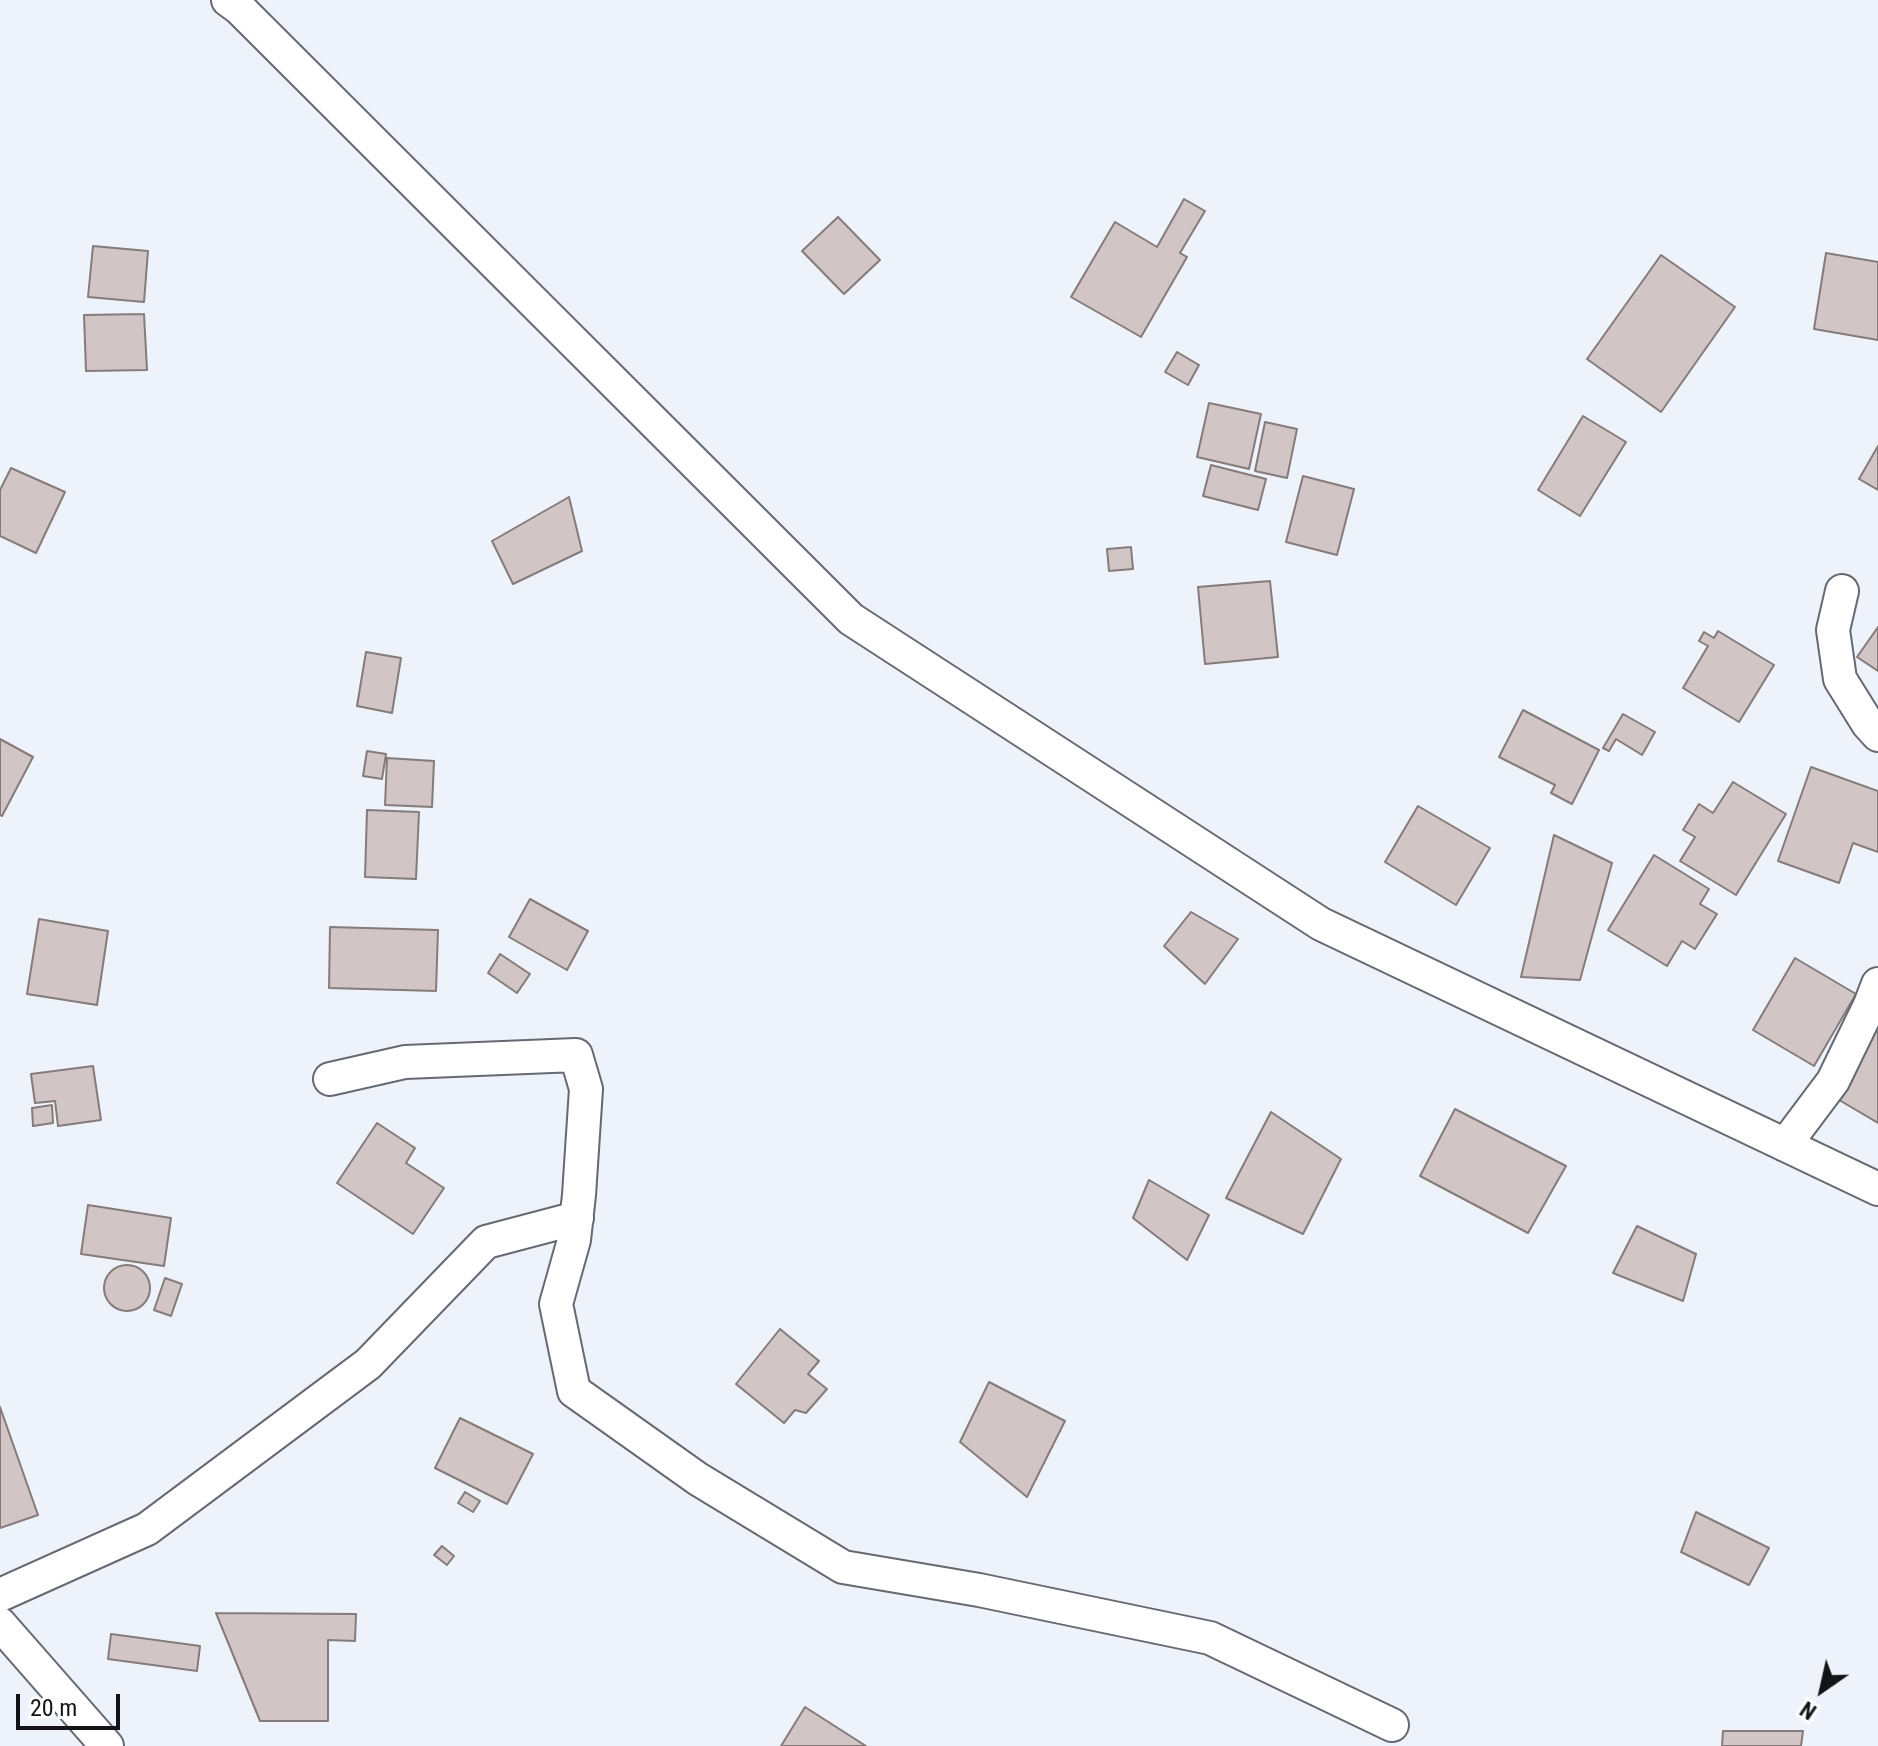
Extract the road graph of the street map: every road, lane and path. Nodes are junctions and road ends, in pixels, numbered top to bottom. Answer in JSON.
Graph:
{"nodes":[{"id":1,"x":228,"y":0,"type":"edge"},
{"id":2,"x":1842,"y":591,"type":"dead end"},
{"id":3,"x":1878,"y":735,"type":"edge"},
{"id":4,"x":1878,"y":984,"type":"edge"},
{"id":5,"x":330,"y":1079,"type":"dead end"},
{"id":6,"x":1785,"y":1145,"type":"junction"},
{"id":7,"x":1878,"y":1189,"type":"edge"},
{"id":8,"x":577,"y":1218,"type":"junction"},
{"id":9,"x":0,"y":1595,"type":"edge"},
{"id":10,"x":0,"y":1624,"type":"edge"},
{"id":11,"x":1392,"y":1725,"type":"dead end"},
{"id":12,"x":107,"y":1746,"type":"edge"}],
"edges":[{"from":1,"to":6,"type":"street"},
{"from":2,"to":3,"type":"street"},
{"from":4,"to":6,"type":"street"},
{"from":5,"to":8,"type":"street"},
{"from":6,"to":7,"type":"street"},
{"from":8,"to":9,"type":"street"},
{"from":8,"to":11,"type":"street"},
{"from":10,"to":12,"type":"street"}]}
